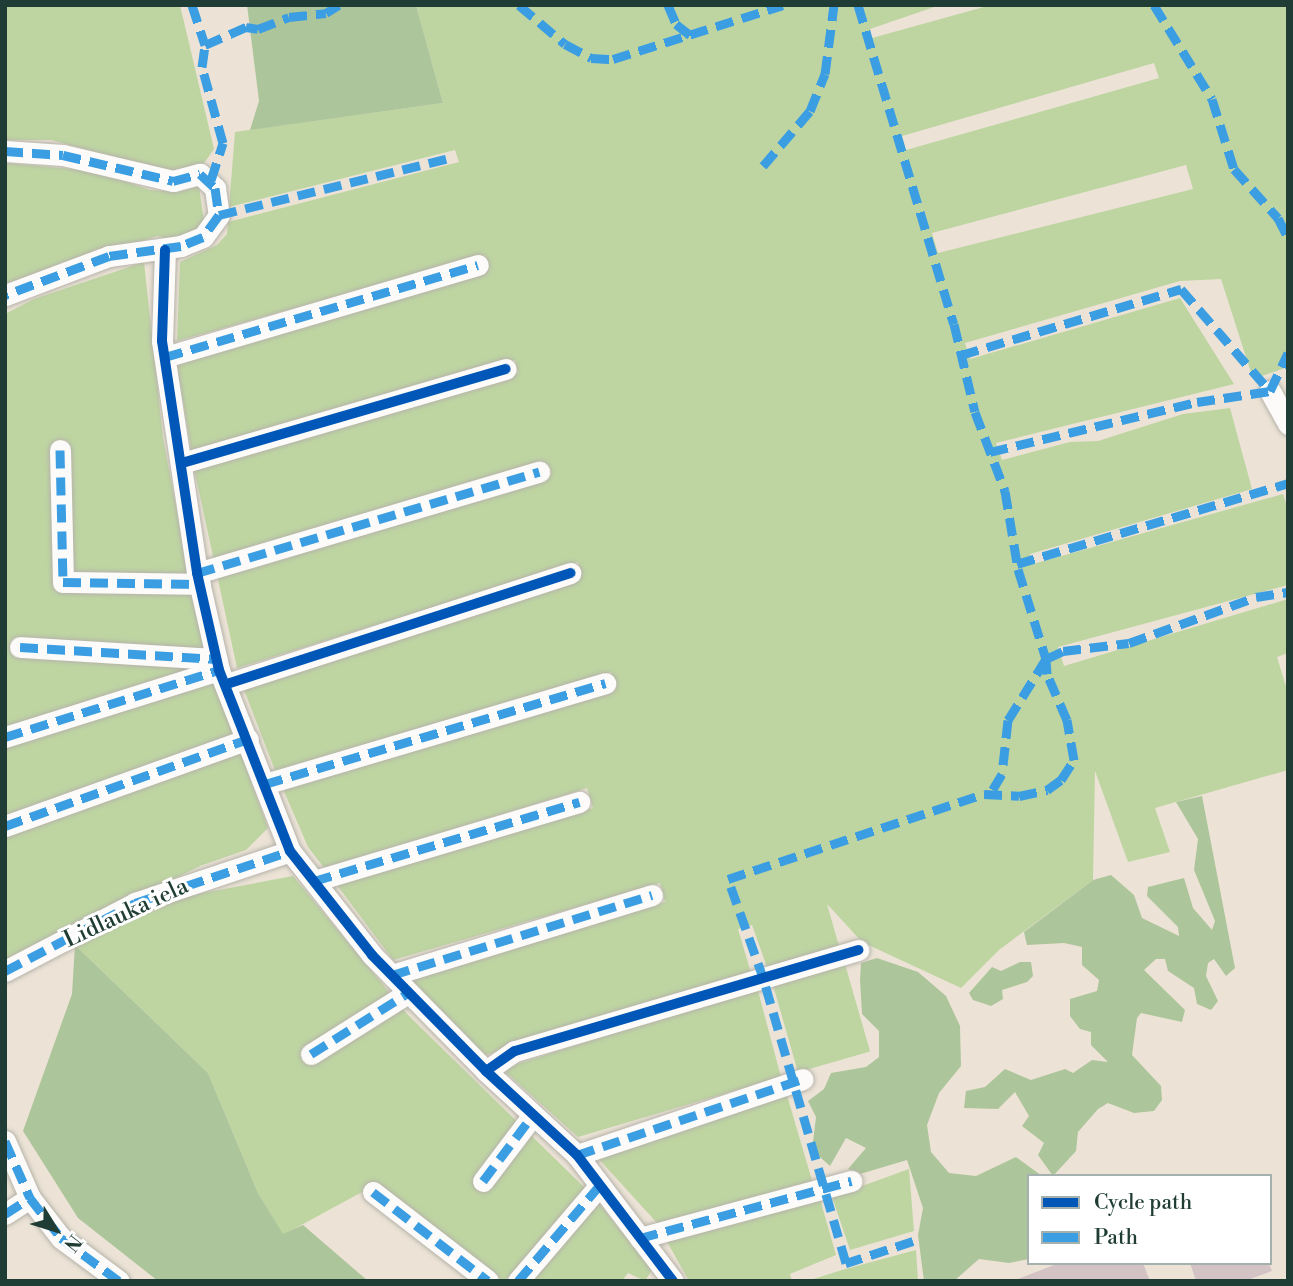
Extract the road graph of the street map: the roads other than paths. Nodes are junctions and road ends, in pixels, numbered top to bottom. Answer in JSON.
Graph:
{"nodes":[{"id":1,"x":5,"y":151,"type":"edge"},
{"id":2,"x":165,"y":250,"type":"junction"},
{"id":3,"x":478,"y":265,"type":"dead end"},
{"id":4,"x":5,"y":295,"type":"edge"},
{"id":5,"x":165,"y":357,"type":"junction"},
{"id":6,"x":506,"y":369,"type":"dead end"},
{"id":7,"x":1270,"y":391,"type":"dead end"},
{"id":8,"x":1288,"y":424,"type":"edge"},
{"id":9,"x":60,"y":450,"type":"dead end"},
{"id":10,"x":182,"y":463,"type":"junction"},
{"id":11,"x":539,"y":472,"type":"dead end"},
{"id":12,"x":571,"y":573,"type":"dead end"},
{"id":13,"x":199,"y":578,"type":"junction"},
{"id":14,"x":20,"y":647,"type":"dead end"},
{"id":15,"x":221,"y":671,"type":"junction"},
{"id":16,"x":605,"y":683,"type":"dead end"},
{"id":17,"x":5,"y":737,"type":"edge"},
{"id":18,"x":248,"y":740,"type":"junction"},
{"id":19,"x":265,"y":784,"type":"junction"},
{"id":20,"x":579,"y":802,"type":"dead end"},
{"id":21,"x":5,"y":826,"type":"edge"},
{"id":22,"x":290,"y":851,"type":"junction"},
{"id":23,"x":314,"y":881,"type":"junction"},
{"id":24,"x":652,"y":895,"type":"dead end"},
{"id":25,"x":858,"y":950,"type":"dead end"},
{"id":26,"x":5,"y":971,"type":"edge"},
{"id":27,"x":391,"y":975,"type":"junction"},
{"id":28,"x":408,"y":993,"type":"junction"},
{"id":29,"x":311,"y":1055,"type":"dead end"},
{"id":30,"x":486,"y":1071,"type":"junction"},
{"id":31,"x":803,"y":1079,"type":"dead end"},
{"id":32,"x":533,"y":1115,"type":"junction"},
{"id":33,"x":5,"y":1141,"type":"edge"},
{"id":34,"x":577,"y":1155,"type":"junction"},
{"id":35,"x":483,"y":1181,"type":"dead end"},
{"id":36,"x":851,"y":1181,"type":"dead end"},
{"id":37,"x":600,"y":1185,"type":"junction"},
{"id":38,"x":373,"y":1192,"type":"dead end"},
{"id":39,"x":30,"y":1198,"type":"junction"},
{"id":40,"x":5,"y":1214,"type":"edge"},
{"id":41,"x":640,"y":1238,"type":"junction"},
{"id":42,"x":115,"y":1280,"type":"edge"},
{"id":43,"x":488,"y":1281,"type":"edge"},
{"id":44,"x":518,"y":1281,"type":"edge"},
{"id":45,"x":673,"y":1281,"type":"edge"}],
"edges":[{"from":1,"to":2,"type":"street"},
{"from":2,"to":4,"type":"street"},
{"from":2,"to":5,"type":"street"},
{"from":3,"to":5,"type":"street"},
{"from":5,"to":10,"type":"street"},
{"from":6,"to":10,"type":"street"},
{"from":7,"to":8,"type":"street"},
{"from":9,"to":13,"type":"street"},
{"from":10,"to":13,"type":"street"},
{"from":11,"to":13,"type":"street"},
{"from":12,"to":15,"type":"street"},
{"from":13,"to":15,"type":"street"},
{"from":14,"to":15,"type":"street"},
{"from":15,"to":17,"type":"street"},
{"from":15,"to":18,"type":"street"},
{"from":16,"to":19,"type":"street"},
{"from":18,"to":19,"type":"street"},
{"from":18,"to":21,"type":"street"},
{"from":19,"to":22,"type":"street"},
{"from":20,"to":23,"type":"street"},
{"from":22,"to":23,"type":"street"},
{"from":22,"to":26,"type":"street","name":"Lidlauka iela"},
{"from":23,"to":27,"type":"street"},
{"from":24,"to":27,"type":"street"},
{"from":25,"to":30,"type":"street"},
{"from":27,"to":28,"type":"street"},
{"from":28,"to":29,"type":"street"},
{"from":28,"to":30,"type":"street"},
{"from":30,"to":32,"type":"street"},
{"from":31,"to":34,"type":"street"},
{"from":32,"to":34,"type":"street"},
{"from":32,"to":35,"type":"street"},
{"from":33,"to":39,"type":"street"},
{"from":34,"to":37,"type":"street"},
{"from":36,"to":41,"type":"street"},
{"from":37,"to":41,"type":"street"},
{"from":37,"to":44,"type":"street"},
{"from":38,"to":43,"type":"street"},
{"from":39,"to":40,"type":"street"},
{"from":39,"to":42,"type":"street"},
{"from":41,"to":45,"type":"street"}]}
